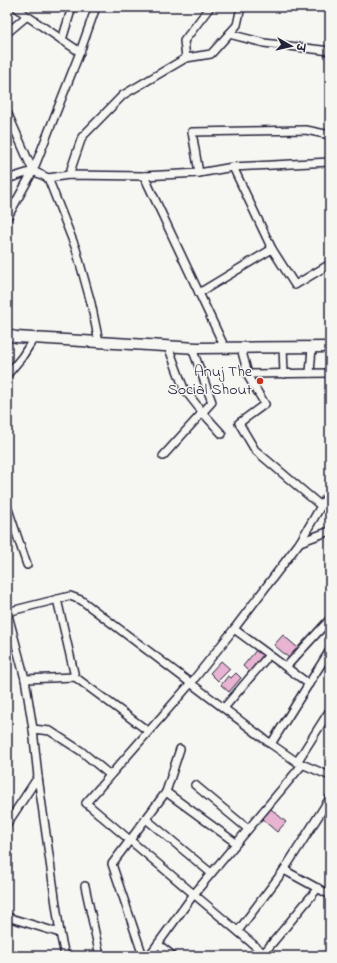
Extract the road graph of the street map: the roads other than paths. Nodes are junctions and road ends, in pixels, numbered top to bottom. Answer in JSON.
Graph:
{"nodes":[{"id":1,"x":16,"y":7,"type":"edge"},
{"id":2,"x":72,"y":7,"type":"edge"},
{"id":3,"x":96,"y":7,"type":"edge"},
{"id":4,"x":210,"y":7,"type":"edge"},
{"id":5,"x":241,"y":7,"type":"edge"},
{"id":6,"x":27,"y":16,"type":"junction"},
{"id":7,"x":7,"y":33,"type":"edge"},
{"id":8,"x":229,"y":34,"type":"junction"},
{"id":9,"x":62,"y":40,"type":"junction"},
{"id":10,"x":330,"y":51,"type":"edge"},
{"id":11,"x":80,"y":52,"type":"junction"},
{"id":12,"x":186,"y":58,"type":"junction"},
{"id":13,"x":7,"y":112,"type":"edge"},
{"id":14,"x":330,"y":135,"type":"edge"},
{"id":15,"x":330,"y":162,"type":"edge"},
{"id":16,"x":233,"y":167,"type":"junction"},
{"id":17,"x":33,"y":171,"type":"junction"},
{"id":18,"x":199,"y":173,"type":"junction"},
{"id":19,"x":69,"y":175,"type":"junction"},
{"id":20,"x":144,"y":176,"type":"junction"},
{"id":21,"x":48,"y":178,"type":"junction"},
{"id":22,"x":7,"y":182,"type":"edge"},
{"id":23,"x":7,"y":218,"type":"edge"},
{"id":24,"x":272,"y":249,"type":"junction"},
{"id":25,"x":330,"y":264,"type":"edge"},
{"id":26,"x":199,"y":293,"type":"junction"},
{"id":27,"x":7,"y":335,"type":"edge"},
{"id":28,"x":34,"y":338,"type":"junction"},
{"id":29,"x":99,"y":342,"type":"junction"},
{"id":30,"x":168,"y":346,"type":"junction"},
{"id":31,"x":283,"y":347,"type":"junction"},
{"id":32,"x":312,"y":347,"type":"junction"},
{"id":33,"x":330,"y":347,"type":"edge"},
{"id":34,"x":192,"y":348,"type":"junction"},
{"id":35,"x":225,"y":348,"type":"junction"},
{"id":36,"x":241,"y":348,"type":"junction"},
{"id":37,"x":310,"y":373,"type":"junction"},
{"id":38,"x":330,"y":373,"type":"edge"},
{"id":39,"x":248,"y":374,"type":"junction"},
{"id":40,"x":284,"y":374,"type":"junction"},
{"id":41,"x":7,"y":375,"type":"edge"},
{"id":42,"x":203,"y":413,"type":"junction"},
{"id":43,"x":222,"y":434,"type":"dead end"},
{"id":44,"x":163,"y":456,"type":"dead end"},
{"id":45,"x":330,"y":492,"type":"edge"},
{"id":46,"x":7,"y":506,"type":"edge"},
{"id":47,"x":321,"y":506,"type":"junction"},
{"id":48,"x":330,"y":531,"type":"edge"},
{"id":49,"x":300,"y":542,"type":"junction"},
{"id":50,"x":27,"y":565,"type":"dead end"},
{"id":51,"x":57,"y":600,"type":"junction"},
{"id":52,"x":7,"y":612,"type":"edge"},
{"id":53,"x":330,"y":619,"type":"edge"},
{"id":54,"x":234,"y":629,"type":"junction"},
{"id":55,"x":330,"y":650,"type":"edge"},
{"id":56,"x":269,"y":655,"type":"junction"},
{"id":57,"x":286,"y":667,"type":"junction"},
{"id":58,"x":75,"y":677,"type":"junction"},
{"id":59,"x":25,"y":679,"type":"junction"},
{"id":60,"x":191,"y":683,"type":"junction"},
{"id":61,"x":309,"y":684,"type":"junction"},
{"id":62,"x":224,"y":708,"type":"junction"},
{"id":63,"x":330,"y":710,"type":"edge"},
{"id":64,"x":33,"y":729,"type":"junction"},
{"id":65,"x":148,"y":732,"type":"junction"},
{"id":66,"x":271,"y":744,"type":"junction"},
{"id":67,"x":180,"y":749,"type":"dead end"},
{"id":68,"x":300,"y":763,"type":"junction"},
{"id":69,"x":110,"y":775,"type":"junction"},
{"id":70,"x":330,"y":776,"type":"edge"},
{"id":71,"x":38,"y":777,"type":"junction"},
{"id":72,"x":195,"y":785,"type":"dead end"},
{"id":73,"x":166,"y":792,"type":"junction"},
{"id":74,"x":330,"y":798,"type":"edge"},
{"id":75,"x":146,"y":819,"type":"junction"},
{"id":76,"x":7,"y":824,"type":"edge"},
{"id":77,"x":248,"y":829,"type":"junction"},
{"id":78,"x":130,"y":840,"type":"junction"},
{"id":79,"x":236,"y":843,"type":"junction"},
{"id":80,"x":284,"y":870,"type":"junction"},
{"id":81,"x":211,"y":873,"type":"junction"},
{"id":82,"x":85,"y":886,"type":"dead end"},
{"id":83,"x":318,"y":888,"type":"junction"},
{"id":84,"x":194,"y":894,"type":"junction"},
{"id":85,"x":330,"y":895,"type":"edge"},
{"id":86,"x":7,"y":917,"type":"edge"},
{"id":87,"x":238,"y":931,"type":"junction"},
{"id":88,"x":60,"y":933,"type":"junction"},
{"id":89,"x":158,"y":944,"type":"junction"},
{"id":90,"x":266,"y":954,"type":"edge"},
{"id":91,"x":65,"y":956,"type":"edge"},
{"id":92,"x":100,"y":956,"type":"edge"},
{"id":93,"x":143,"y":956,"type":"edge"},
{"id":94,"x":148,"y":956,"type":"edge"},
{"id":95,"x":173,"y":956,"type":"edge"}],
"edges":[{"from":1,"to":6,"type":"street"},
{"from":2,"to":9,"type":"street"},
{"from":3,"to":11,"type":"street"},
{"from":4,"to":12,"type":"street"},
{"from":5,"to":8,"type":"street"},
{"from":6,"to":7,"type":"street"},
{"from":6,"to":9,"type":"street"},
{"from":8,"to":10,"type":"street"},
{"from":8,"to":12,"type":"street"},
{"from":9,"to":11,"type":"street"},
{"from":11,"to":17,"type":"street"},
{"from":12,"to":19,"type":"street"},
{"from":13,"to":17,"type":"street"},
{"from":14,"to":18,"type":"street"},
{"from":15,"to":16,"type":"street"},
{"from":16,"to":18,"type":"street"},
{"from":16,"to":24,"type":"street"},
{"from":17,"to":21,"type":"street"},
{"from":17,"to":22,"type":"street"},
{"from":17,"to":23,"type":"street"},
{"from":18,"to":20,"type":"street"},
{"from":19,"to":20,"type":"street"},
{"from":19,"to":21,"type":"street"},
{"from":20,"to":26,"type":"street"},
{"from":21,"to":29,"type":"street"},
{"from":24,"to":25,"type":"street"},
{"from":24,"to":26,"type":"street"},
{"from":26,"to":35,"type":"street"},
{"from":27,"to":28,"type":"street"},
{"from":28,"to":29,"type":"street"},
{"from":28,"to":41,"type":"street"},
{"from":29,"to":30,"type":"street"},
{"from":30,"to":34,"type":"street"},
{"from":30,"to":42,"type":"street"},
{"from":31,"to":32,"type":"street"},
{"from":31,"to":36,"type":"street"},
{"from":31,"to":40,"type":"street"},
{"from":32,"to":33,"type":"street"},
{"from":32,"to":37,"type":"street"},
{"from":34,"to":35,"type":"street"},
{"from":34,"to":42,"type":"street"},
{"from":35,"to":36,"type":"street"},
{"from":36,"to":39,"type":"street"},
{"from":37,"to":38,"type":"street"},
{"from":37,"to":40,"type":"street"},
{"from":39,"to":40,"type":"street"},
{"from":39,"to":47,"type":"street"},
{"from":42,"to":43,"type":"street"},
{"from":42,"to":44,"type":"street"},
{"from":45,"to":47,"type":"street"},
{"from":46,"to":50,"type":"street"},
{"from":47,"to":49,"type":"street"},
{"from":48,"to":49,"type":"street"},
{"from":49,"to":54,"type":"street"},
{"from":51,"to":52,"type":"street"},
{"from":51,"to":58,"type":"street"},
{"from":51,"to":60,"type":"street"},
{"from":52,"to":59,"type":"street"},
{"from":53,"to":57,"type":"street"},
{"from":54,"to":56,"type":"street"},
{"from":54,"to":60,"type":"street"},
{"from":55,"to":61,"type":"street"},
{"from":56,"to":57,"type":"street"},
{"from":56,"to":62,"type":"street"},
{"from":57,"to":61,"type":"street"},
{"from":58,"to":59,"type":"street"},
{"from":58,"to":65,"type":"street"},
{"from":59,"to":64,"type":"street"},
{"from":60,"to":62,"type":"street"},
{"from":60,"to":65,"type":"street"},
{"from":61,"to":66,"type":"street"},
{"from":62,"to":66,"type":"street"},
{"from":63,"to":68,"type":"street"},
{"from":64,"to":69,"type":"street"},
{"from":64,"to":71,"type":"street"},
{"from":65,"to":69,"type":"street"},
{"from":66,"to":68,"type":"street"},
{"from":67,"to":73,"type":"street"},
{"from":68,"to":70,"type":"street"},
{"from":68,"to":77,"type":"street"},
{"from":69,"to":78,"type":"street"},
{"from":71,"to":76,"type":"street"},
{"from":71,"to":88,"type":"street"},
{"from":72,"to":77,"type":"street"},
{"from":73,"to":75,"type":"street"},
{"from":73,"to":79,"type":"street"},
{"from":74,"to":80,"type":"street"},
{"from":75,"to":78,"type":"street"},
{"from":75,"to":81,"type":"street"},
{"from":77,"to":79,"type":"street"},
{"from":78,"to":84,"type":"street"},
{"from":78,"to":93,"type":"street"},
{"from":79,"to":81,"type":"street"},
{"from":80,"to":83,"type":"street"},
{"from":80,"to":87,"type":"street"},
{"from":81,"to":84,"type":"street"},
{"from":82,"to":92,"type":"street"},
{"from":83,"to":85,"type":"street"},
{"from":83,"to":90,"type":"street"},
{"from":84,"to":87,"type":"street"},
{"from":84,"to":89,"type":"street"},
{"from":86,"to":88,"type":"street"},
{"from":87,"to":90,"type":"street"},
{"from":88,"to":91,"type":"street"},
{"from":89,"to":94,"type":"street"},
{"from":89,"to":95,"type":"street"}]}
